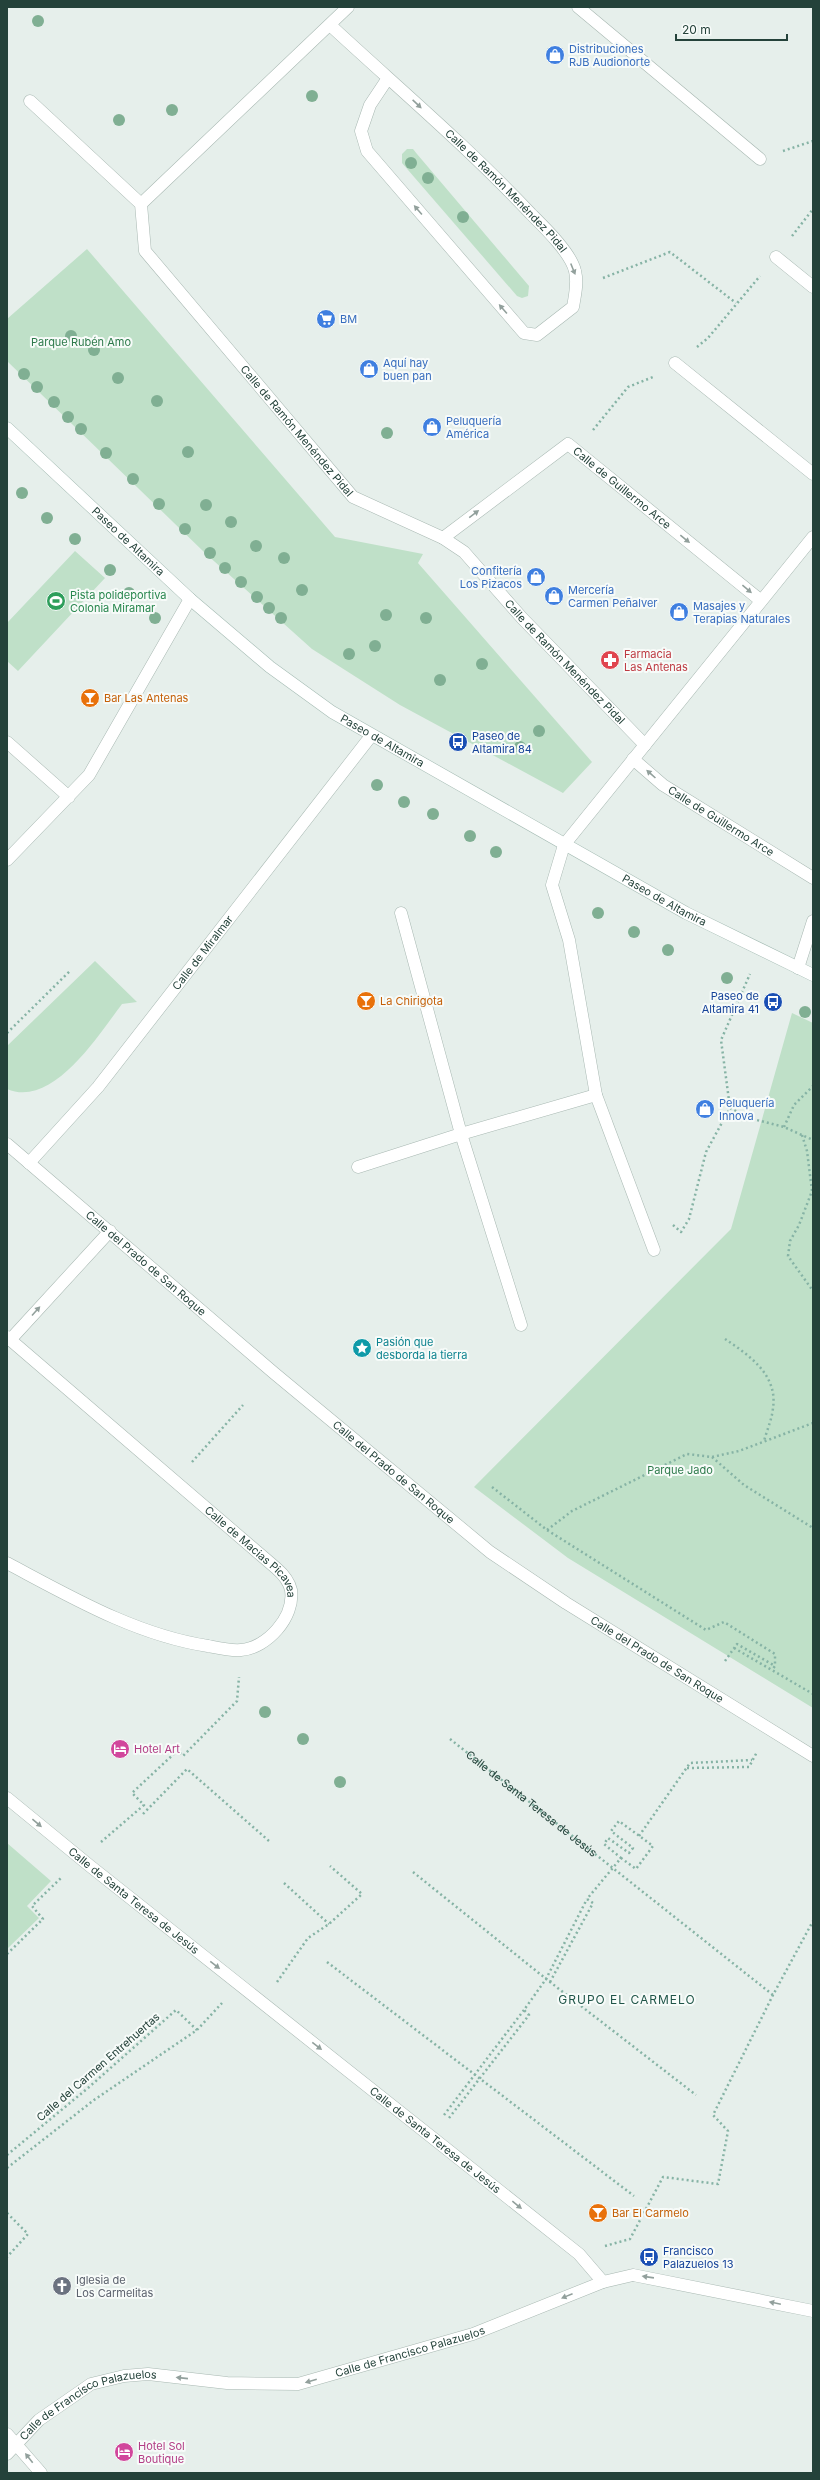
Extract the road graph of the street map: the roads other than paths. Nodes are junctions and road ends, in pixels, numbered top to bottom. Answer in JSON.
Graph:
{"nodes":[{"id":1,"x":348,"y":7,"type":"edge"},
{"id":2,"x":578,"y":7,"type":"edge"},
{"id":3,"x":330,"y":25,"type":"junction"},
{"id":4,"x":388,"y":78,"type":"junction"},
{"id":5,"x":30,"y":100,"type":"dead end"},
{"id":6,"x":760,"y":158,"type":"road end"},
{"id":7,"x":141,"y":204,"type":"junction"},
{"id":8,"x":776,"y":258,"type":"road end"},
{"id":9,"x":813,"y":287,"type":"edge"},
{"id":10,"x":675,"y":363,"type":"road end"},
{"id":11,"x":7,"y":428,"type":"edge"},
{"id":12,"x":813,"y":474,"type":"edge"},
{"id":13,"x":443,"y":538,"type":"junction"},
{"id":14,"x":811,"y":545,"type":"edge"},
{"id":15,"x":190,"y":599,"type":"junction"},
{"id":16,"x":760,"y":600,"type":"junction"},
{"id":17,"x":371,"y":736,"type":"junction"},
{"id":18,"x":7,"y":742,"type":"edge"},
{"id":19,"x":645,"y":745,"type":"junction"},
{"id":20,"x":633,"y":759,"type":"junction"},
{"id":21,"x":69,"y":797,"type":"junction"},
{"id":22,"x":564,"y":844,"type":"junction"},
{"id":23,"x":7,"y":860,"type":"edge"},
{"id":24,"x":813,"y":878,"type":"edge"},
{"id":25,"x":401,"y":913,"type":"dead end"},
{"id":26,"x":813,"y":922,"type":"edge"},
{"id":27,"x":798,"y":968,"type":"junction"},
{"id":28,"x":813,"y":975,"type":"edge"},
{"id":29,"x":596,"y":1095,"type":"junction"},
{"id":30,"x":461,"y":1134,"type":"junction"},
{"id":31,"x":7,"y":1144,"type":"edge"},
{"id":32,"x":29,"y":1164,"type":"junction"},
{"id":33,"x":358,"y":1167,"type":"dead end"},
{"id":34,"x":110,"y":1231,"type":"junction"},
{"id":35,"x":654,"y":1250,"type":"dead end"},
{"id":36,"x":520,"y":1325,"type":"dead end"},
{"id":37,"x":8,"y":1338,"type":"edge"},
{"id":38,"x":7,"y":1563,"type":"edge"},
{"id":39,"x":813,"y":1756,"type":"edge"},
{"id":40,"x":7,"y":1798,"type":"edge"},
{"id":41,"x":603,"y":2282,"type":"junction"},
{"id":42,"x":813,"y":2311,"type":"edge"},
{"id":43,"x":7,"y":2434,"type":"edge"},
{"id":44,"x":17,"y":2443,"type":"junction"},
{"id":45,"x":7,"y":2454,"type":"edge"},
{"id":46,"x":41,"y":2473,"type":"edge"}],
"edges":[{"from":1,"to":3,"type":"street"},
{"from":2,"to":6,"type":"street"},
{"from":3,"to":4,"type":"street","name":"Calle de Ramón Menéndez Pidal"},
{"from":3,"to":7,"type":"street"},
{"from":4,"to":4,"type":"street","name":"Calle de Ramón Menéndez Pidal","one_way":true},
{"from":5,"to":7,"type":"street"},
{"from":7,"to":13,"type":"street","name":"Calle de Ramón Menéndez Pidal"},
{"from":8,"to":9,"type":"street"},
{"from":10,"to":12,"type":"street"},
{"from":11,"to":15,"type":"street","name":"Paseo de Altamira"},
{"from":13,"to":16,"type":"street","name":"Calle de Guillermo Arce","one_way":true},
{"from":13,"to":19,"type":"street","name":"Calle de Ramón Menéndez Pidal"},
{"from":14,"to":16,"type":"street"},
{"from":15,"to":17,"type":"street","name":"Paseo de Altamira"},
{"from":15,"to":21,"type":"street"},
{"from":16,"to":19,"type":"street"},
{"from":17,"to":22,"type":"street","name":"Paseo de Altamira"},
{"from":17,"to":32,"type":"street","name":"Calle de Miralmar"},
{"from":18,"to":21,"type":"street"},
{"from":19,"to":20,"type":"street"},
{"from":20,"to":22,"type":"street"},
{"from":24,"to":20,"type":"street","name":"Calle de Guillermo Arce","one_way":true},
{"from":21,"to":23,"type":"street"},
{"from":22,"to":27,"type":"street","name":"Paseo de Altamira"},
{"from":22,"to":29,"type":"street"},
{"from":25,"to":30,"type":"street"},
{"from":26,"to":27,"type":"street"},
{"from":27,"to":28,"type":"street","name":"Paseo de Altamira"},
{"from":29,"to":30,"type":"street"},
{"from":29,"to":35,"type":"street"},
{"from":30,"to":33,"type":"street"},
{"from":30,"to":36,"type":"street"},
{"from":31,"to":32,"type":"street","name":"Calle del Prado de San Roque"},
{"from":32,"to":34,"type":"street","name":"Calle del Prado de San Roque"},
{"from":37,"to":34,"type":"street","name":"Calle de Macias Picavea","one_way":true},
{"from":34,"to":39,"type":"street","name":"Calle del Prado de San Roque"},
{"from":37,"to":38,"type":"street","name":"Calle de Macias Picavea"},
{"from":40,"to":41,"type":"street","name":"Calle de Santa Teresa de Jesús","one_way":true},
{"from":42,"to":41,"type":"street","name":"Calle de Francisco Palazuelos","one_way":true},
{"from":41,"to":44,"type":"street","name":"Calle de Francisco Palazuelos","one_way":true},
{"from":43,"to":44,"type":"street"},
{"from":44,"to":45,"type":"street","name":"Calle de Francisco Palazuelos"},
{"from":46,"to":44,"type":"street","one_way":true}]}
